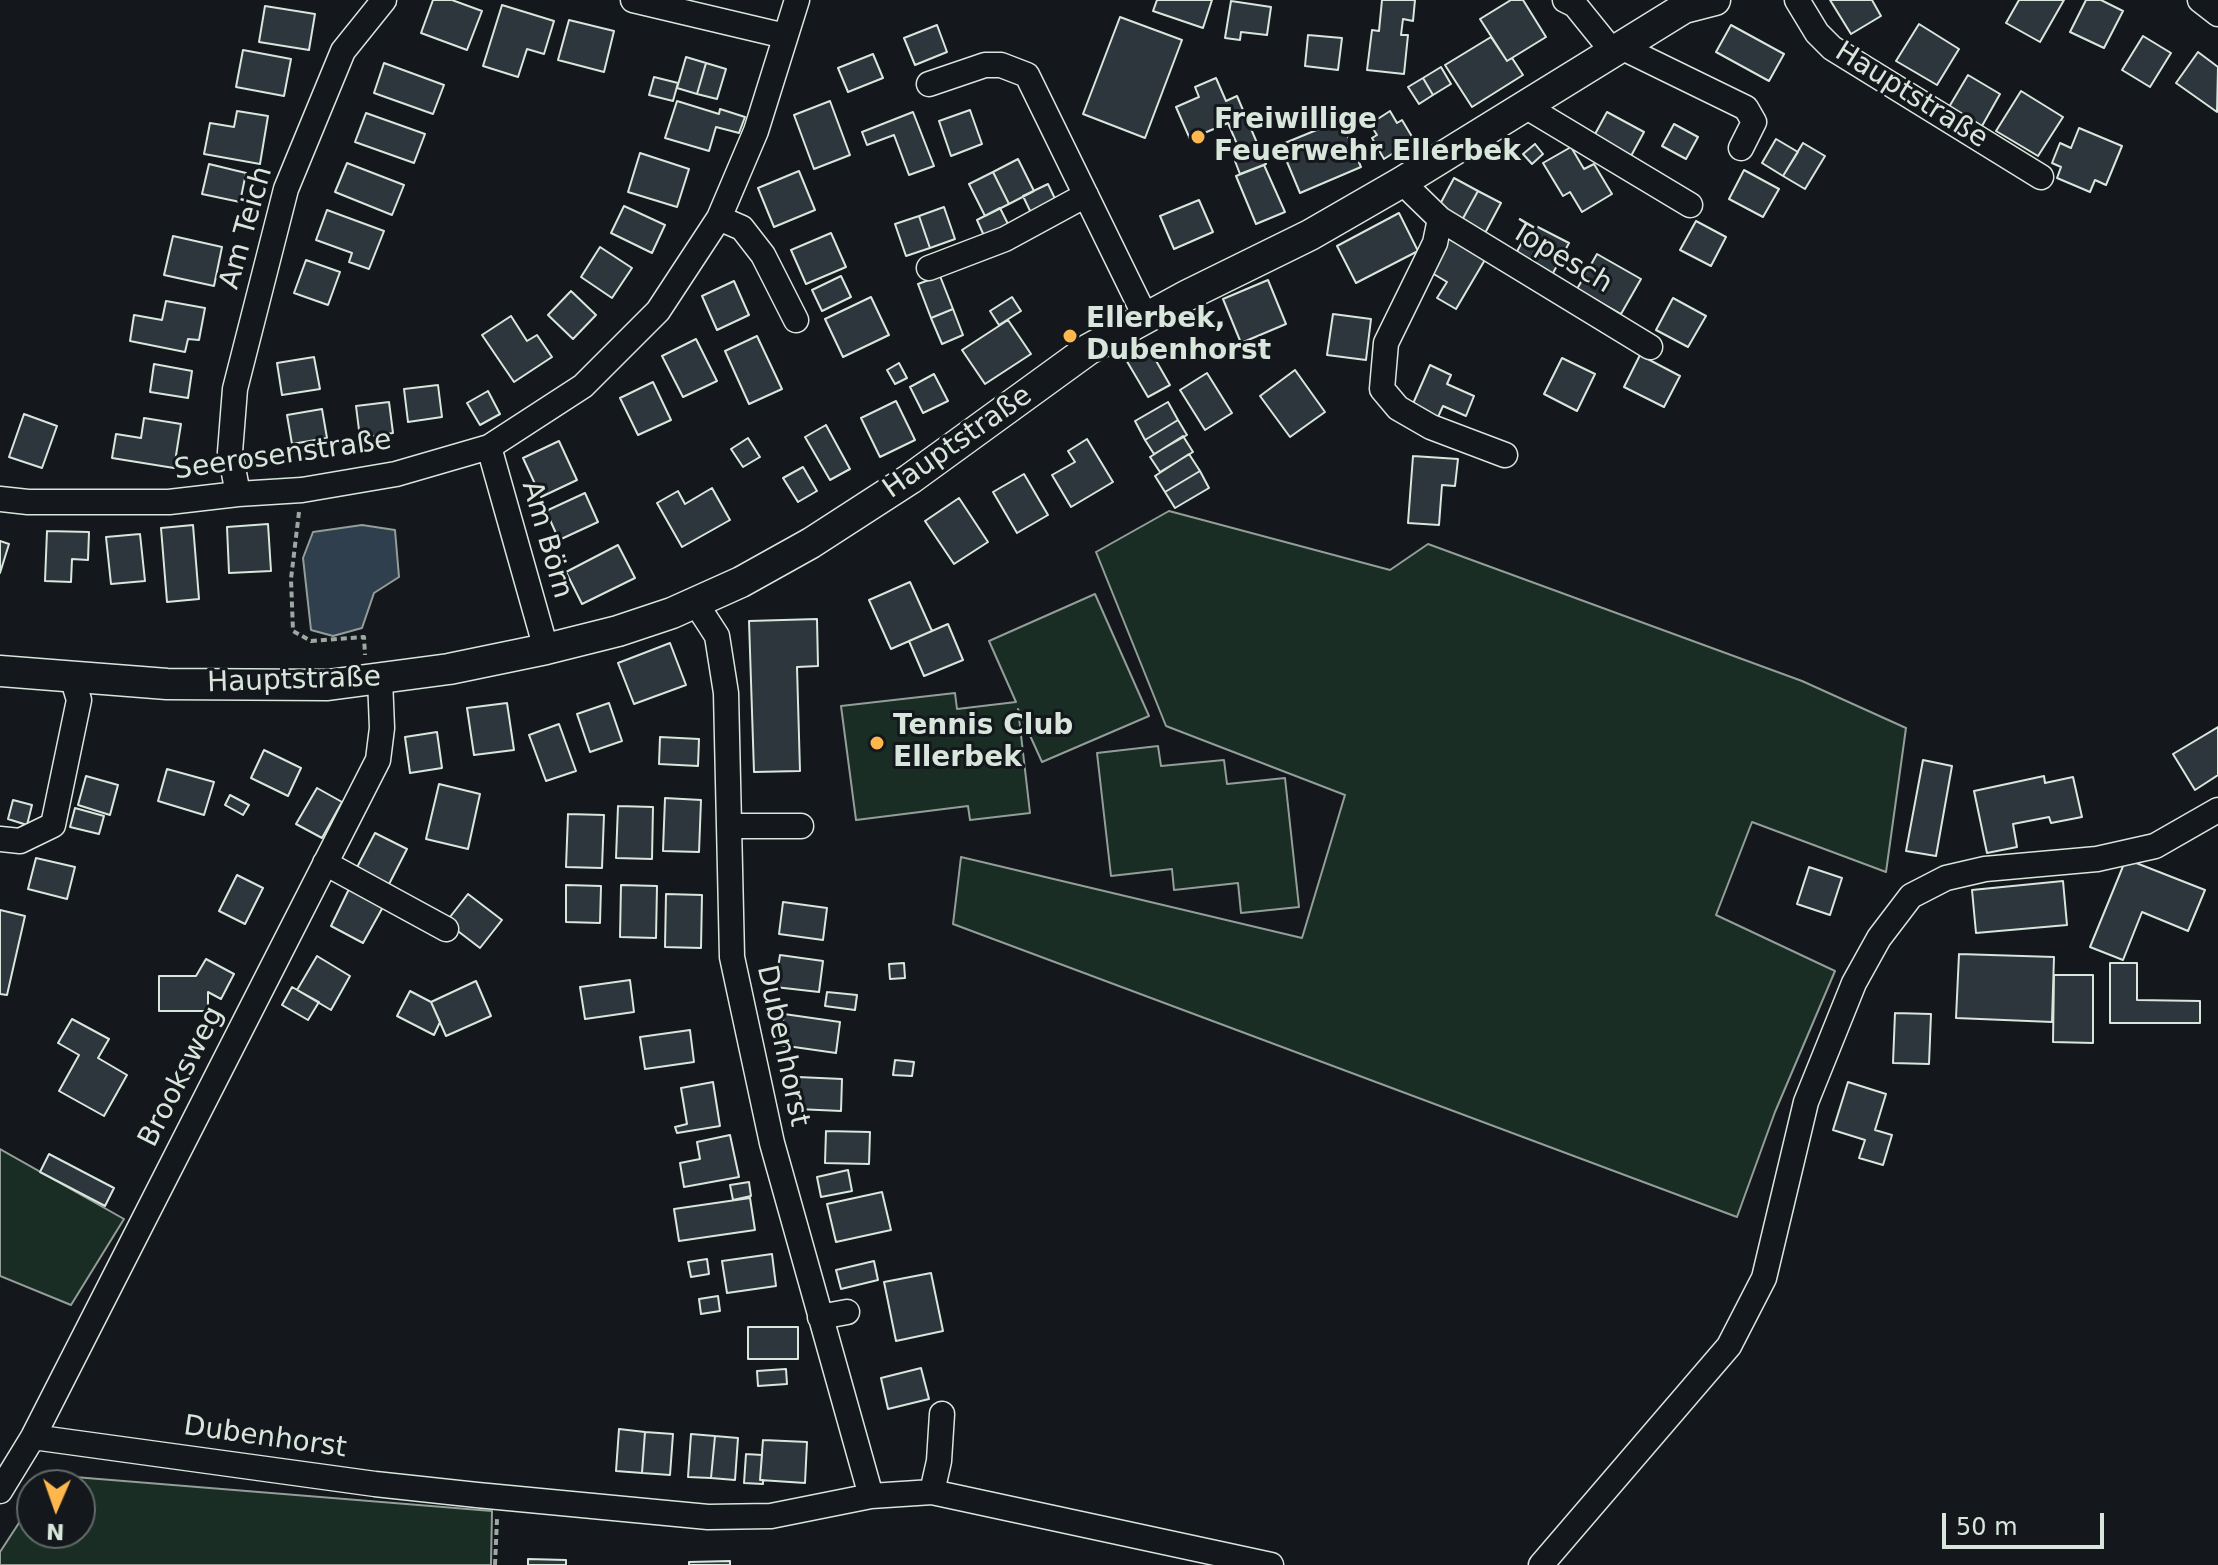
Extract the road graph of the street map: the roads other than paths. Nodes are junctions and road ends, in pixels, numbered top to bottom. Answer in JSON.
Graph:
{"nodes":[{"id":1,"x":384,"y":0,"type":"edge"},
{"id":2,"x":633,"y":0,"type":"edge"},
{"id":3,"x":797,"y":0,"type":"edge"},
{"id":4,"x":1565,"y":0,"type":"edge"},
{"id":5,"x":1715,"y":0,"type":"edge"},
{"id":6,"x":1797,"y":0,"type":"edge"},
{"id":7,"x":2200,"y":0,"type":"edge"},
{"id":8,"x":1687,"y":4,"type":"edge"},
{"id":9,"x":2218,"y":14,"type":"edge"},
{"id":10,"x":785,"y":36,"type":"junction"},
{"id":11,"x":1617,"y":49,"type":"junction"},
{"id":12,"x":929,"y":84,"type":"dead end"},
{"id":13,"x":1525,"y":106,"type":"junction"},
{"id":14,"x":1741,"y":148,"type":"dead end"},
{"id":15,"x":2041,"y":177,"type":"dead end"},
{"id":16,"x":1402,"y":182,"type":"junction"},
{"id":17,"x":1086,"y":195,"type":"junction"},
{"id":18,"x":1690,"y":205,"type":"dead end"},
{"id":19,"x":719,"y":218,"type":"junction"},
{"id":20,"x":1440,"y":219,"type":"junction"},
{"id":21,"x":929,"y":268,"type":"dead end"},
{"id":22,"x":1146,"y":318,"type":"junction"},
{"id":23,"x":796,"y":320,"type":"dead end"},
{"id":24,"x":1650,"y":347,"type":"dead end"},
{"id":25,"x":489,"y":447,"type":"junction"},
{"id":26,"x":1505,"y":455,"type":"dead end"},
{"id":27,"x":238,"y":494,"type":"junction"},
{"id":28,"x":0,"y":499,"type":"edge"},
{"id":29,"x":695,"y":602,"type":"junction"},
{"id":30,"x":546,"y":649,"type":"junction"},
{"id":31,"x":0,"y":671,"type":"edge"},
{"id":32,"x":373,"y":671,"type":"junction"},
{"id":33,"x":72,"y":677,"type":"junction"},
{"id":34,"x":2218,"y":810,"type":"edge"},
{"id":35,"x":729,"y":826,"type":"junction"},
{"id":36,"x":801,"y":826,"type":"dead end"},
{"id":37,"x":0,"y":839,"type":"edge"},
{"id":38,"x":325,"y":863,"type":"junction"},
{"id":39,"x":446,"y":929,"type":"dead end"},
{"id":40,"x":847,"y":1312,"type":"dead end"},
{"id":41,"x":820,"y":1317,"type":"junction"},
{"id":42,"x":942,"y":1414,"type":"dead end"},
{"id":43,"x":33,"y":1437,"type":"junction"},
{"id":44,"x":0,"y":1491,"type":"edge"},
{"id":45,"x":932,"y":1492,"type":"junction"},
{"id":46,"x":871,"y":1496,"type":"junction"},
{"id":47,"x":1271,"y":1565,"type":"edge"},
{"id":48,"x":1541,"y":1565,"type":"edge"}],
"edges":[{"from":1,"to":27,"type":"street","name":"Am Teich"},
{"from":2,"to":10,"type":"street"},
{"from":3,"to":10,"type":"street","name":"Seerosenstraße"},
{"from":4,"to":11,"type":"street"},
{"from":5,"to":8,"type":"main road","name":"Hauptstraße"},
{"from":6,"to":15,"type":"street","name":"Hauptstraße"},
{"from":7,"to":9,"type":"street"},
{"from":8,"to":11,"type":"main road","name":"Hauptstraße"},
{"from":10,"to":19,"type":"street","name":"Seerosenstraße"},
{"from":11,"to":13,"type":"main road","name":"Hauptstraße"},
{"from":11,"to":14,"type":"street"},
{"from":12,"to":17,"type":"street"},
{"from":13,"to":16,"type":"main road","name":"Hauptstraße"},
{"from":13,"to":18,"type":"street"},
{"from":16,"to":20,"type":"street","name":"Topesch"},
{"from":16,"to":22,"type":"main road","name":"Hauptstraße"},
{"from":17,"to":21,"type":"street"},
{"from":17,"to":22,"type":"street"},
{"from":19,"to":23,"type":"street"},
{"from":19,"to":25,"type":"street","name":"Seerosenstraße"},
{"from":20,"to":24,"type":"street","name":"Topesch"},
{"from":20,"to":26,"type":"street"},
{"from":22,"to":29,"type":"main road","name":"Hauptstraße"},
{"from":25,"to":27,"type":"street","name":"Seerosenstraße"},
{"from":25,"to":30,"type":"street","name":"Am Börn"},
{"from":27,"to":28,"type":"street","name":"Seerosenstraße"},
{"from":29,"to":30,"type":"main road","name":"Hauptstraße"},
{"from":29,"to":35,"type":"street","name":"Dubenhorst"},
{"from":30,"to":32,"type":"main road","name":"Hauptstraße"},
{"from":31,"to":33,"type":"main road","name":"Hauptstraße"},
{"from":32,"to":33,"type":"main road","name":"Hauptstraße"},
{"from":32,"to":38,"type":"street","name":"Brooksweg"},
{"from":33,"to":37,"type":"street"},
{"from":34,"to":48,"type":"street"},
{"from":35,"to":36,"type":"street"},
{"from":35,"to":41,"type":"street","name":"Dubenhorst"},
{"from":38,"to":39,"type":"street"},
{"from":38,"to":43,"type":"street","name":"Brooksweg"},
{"from":40,"to":41,"type":"street"},
{"from":41,"to":46,"type":"street","name":"Dubenhorst"},
{"from":42,"to":45,"type":"street"},
{"from":43,"to":44,"type":"street","name":"Brooksweg"},
{"from":43,"to":46,"type":"street","name":"Dubenhorst"},
{"from":45,"to":46,"type":"street","name":"Dubenhorst"},
{"from":45,"to":47,"type":"street","name":"Dubenhorst"}]}
